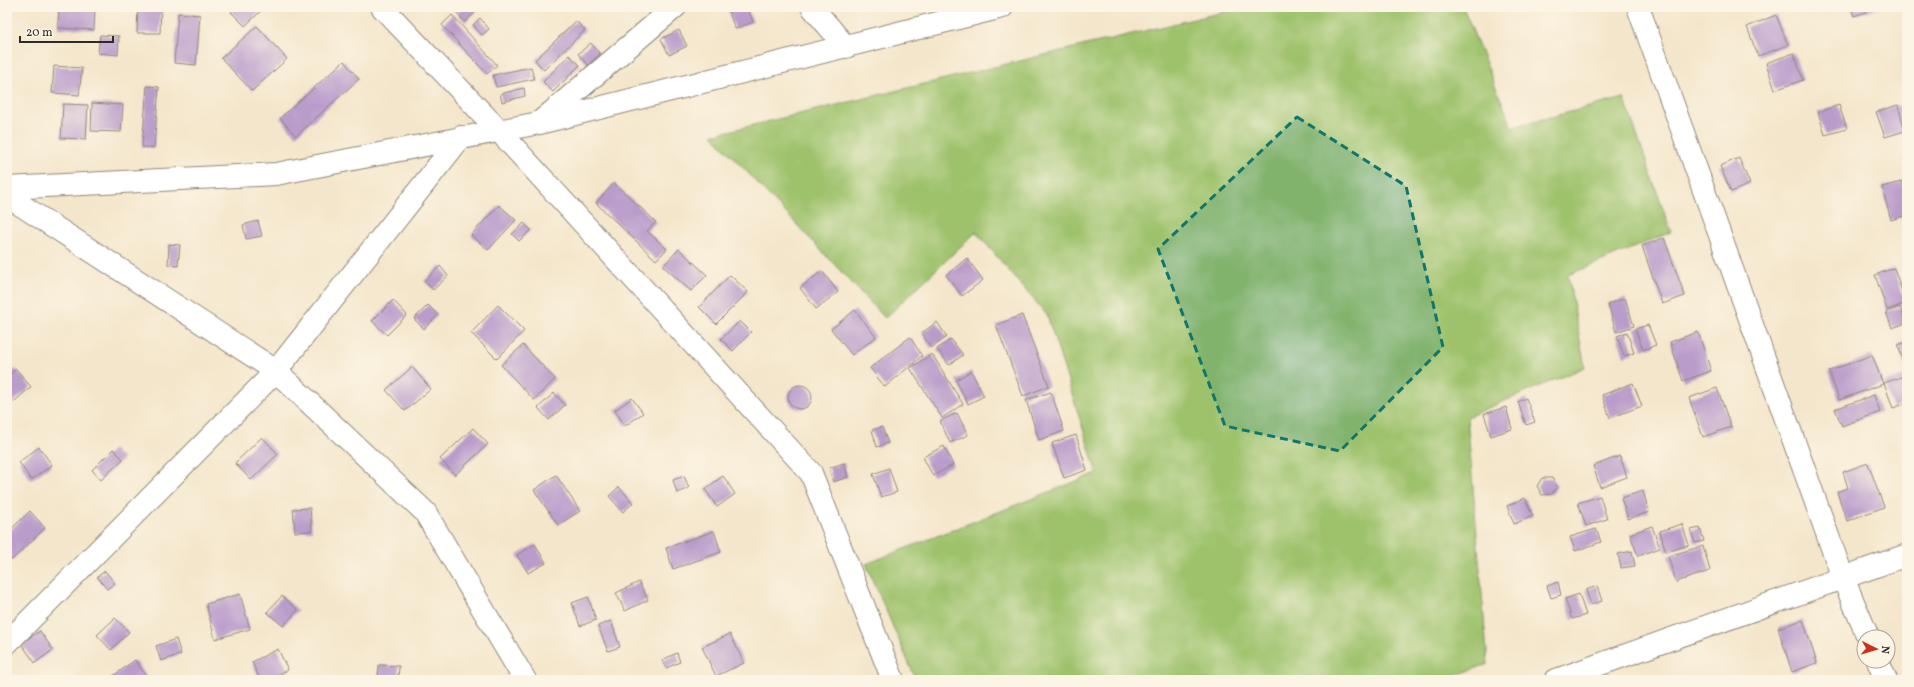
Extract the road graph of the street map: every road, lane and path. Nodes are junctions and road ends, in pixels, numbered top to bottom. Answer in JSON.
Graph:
{"nodes":[{"id":1,"x":382,"y":7,"type":"edge"},
{"id":2,"x":675,"y":7,"type":"edge"},
{"id":3,"x":812,"y":7,"type":"edge"},
{"id":4,"x":1002,"y":7,"type":"edge"},
{"id":5,"x":1638,"y":7,"type":"edge"},
{"id":6,"x":846,"y":47,"type":"junction"},
{"id":7,"x":539,"y":124,"type":"junction"},
{"id":8,"x":500,"y":132,"type":"junction"},
{"id":9,"x":461,"y":137,"type":"junction"},
{"id":10,"x":7,"y":188,"type":"edge"},
{"id":11,"x":7,"y":196,"type":"edge"},
{"id":12,"x":276,"y":371,"type":"junction"},
{"id":13,"x":1907,"y":555,"type":"edge"},
{"id":14,"x":1843,"y":578,"type":"junction"},
{"id":15,"x":1865,"y":629,"type":"edge"},
{"id":16,"x":7,"y":643,"type":"edge"},
{"id":17,"x":1881,"y":669,"type":"edge"},
{"id":18,"x":520,"y":679,"type":"edge"},
{"id":19,"x":893,"y":680,"type":"edge"},
{"id":20,"x":1557,"y":680,"type":"edge"},
{"id":21,"x":1886,"y":680,"type":"edge"}],
"edges":[{"from":1,"to":8,"type":"street"},
{"from":2,"to":7,"type":"street"},
{"from":3,"to":6,"type":"street"},
{"from":4,"to":6,"type":"street"},
{"from":5,"to":14,"type":"street"},
{"from":6,"to":7,"type":"street"},
{"from":7,"to":8,"type":"street"},
{"from":8,"to":9,"type":"street"},
{"from":8,"to":19,"type":"street"},
{"from":9,"to":10,"type":"street"},
{"from":9,"to":12,"type":"street"},
{"from":11,"to":12,"type":"street"},
{"from":12,"to":16,"type":"street"},
{"from":12,"to":18,"type":"street"},
{"from":13,"to":14,"type":"street"},
{"from":14,"to":15,"type":"street"},
{"from":14,"to":20,"type":"street"},
{"from":17,"to":21,"type":"street"}]}
